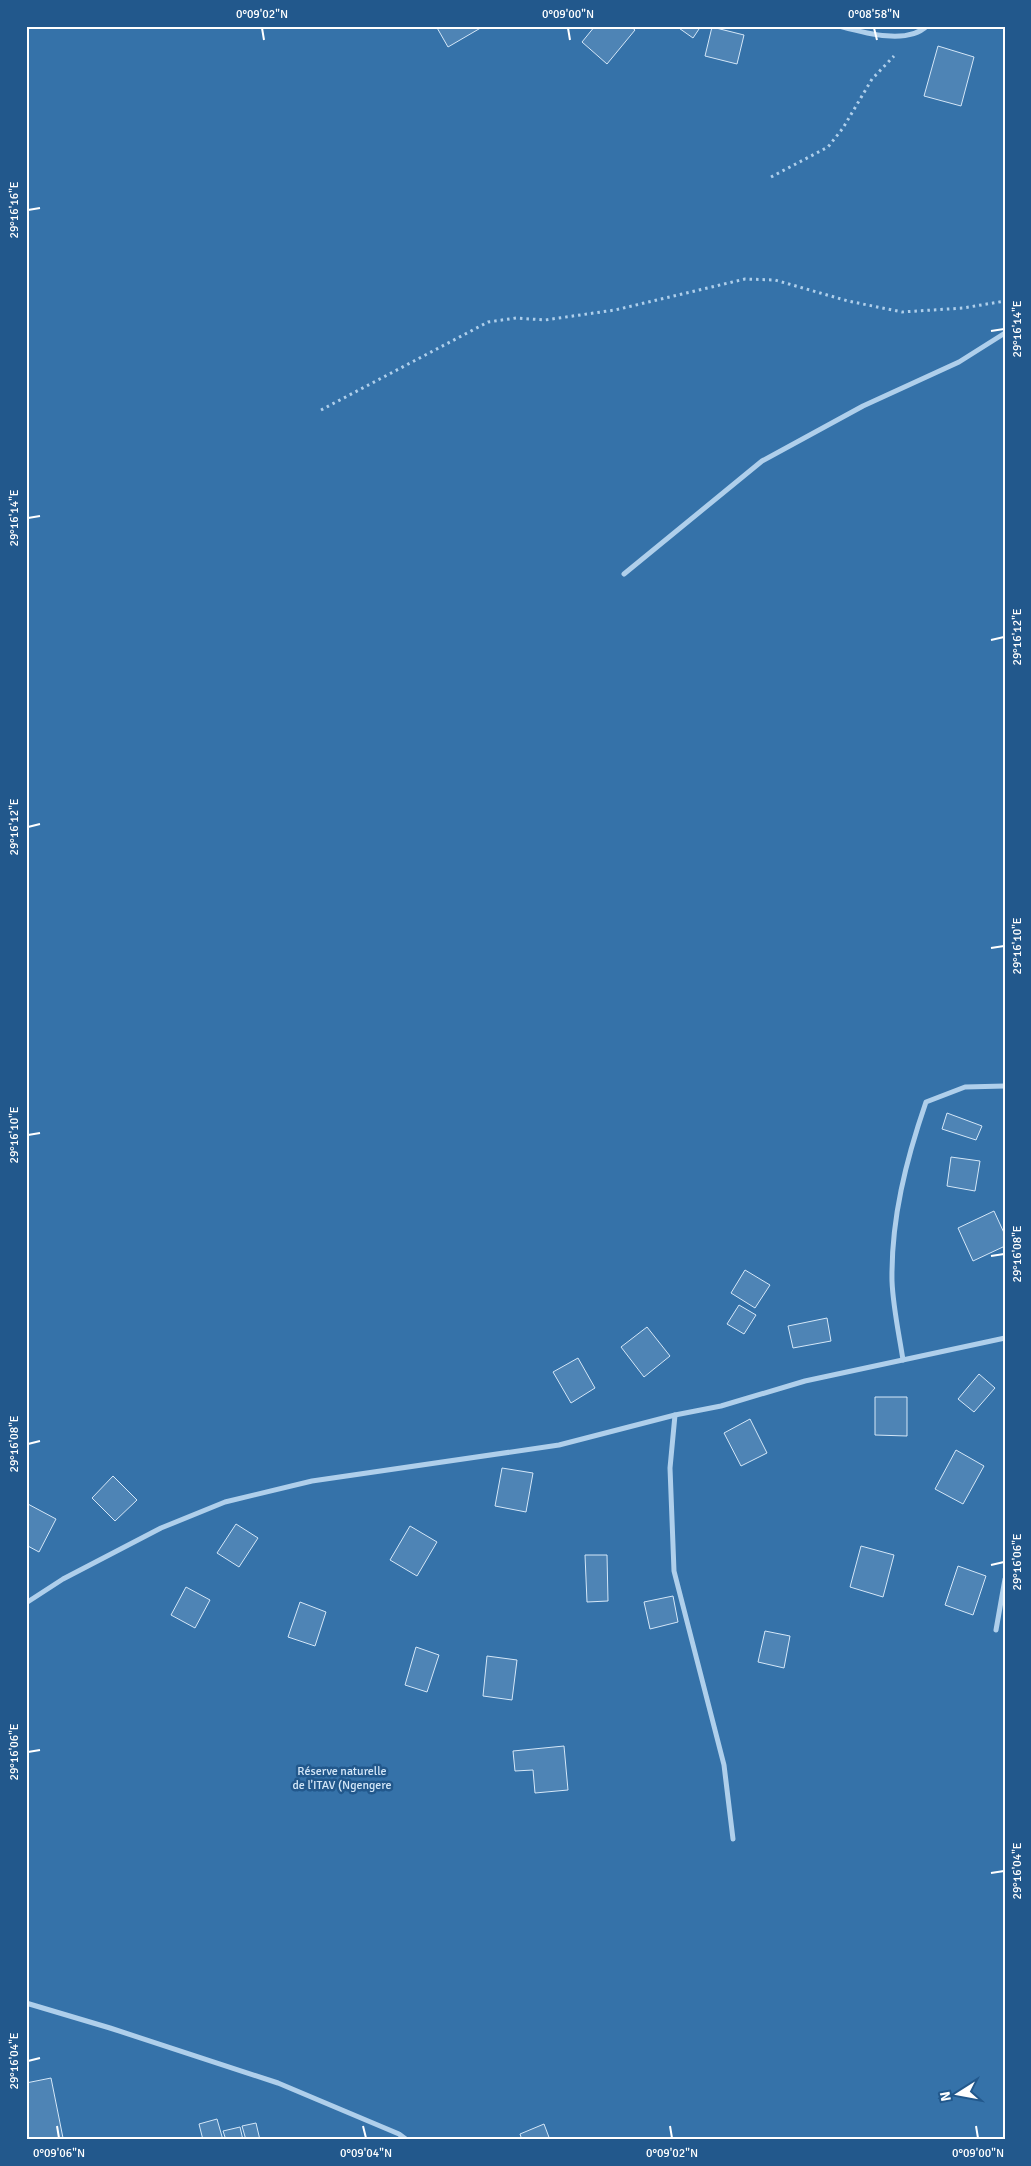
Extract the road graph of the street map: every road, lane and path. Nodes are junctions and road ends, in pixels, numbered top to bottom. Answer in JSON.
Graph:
{"nodes":[{"id":1,"x":839,"y":26,"type":"edge"},
{"id":2,"x":927,"y":26,"type":"edge"},
{"id":3,"x":907,"y":37,"type":"junction"},
{"id":4,"x":771,"y":177,"type":"dead end"},
{"id":5,"x":1005,"y":301,"type":"edge"},
{"id":6,"x":1005,"y":333,"type":"edge"},
{"id":7,"x":321,"y":410,"type":"dead end"},
{"id":8,"x":624,"y":574,"type":"dead end"},
{"id":9,"x":1005,"y":1086,"type":"edge"},
{"id":10,"x":1005,"y":1338,"type":"edge"},
{"id":11,"x":903,"y":1360,"type":"junction"},
{"id":12,"x":675,"y":1415,"type":"junction"},
{"id":13,"x":1005,"y":1579,"type":"edge"},
{"id":14,"x":26,"y":1603,"type":"edge"},
{"id":15,"x":996,"y":1630,"type":"dead end"},
{"id":16,"x":732,"y":1839,"type":"dead end"},
{"id":17,"x":26,"y":2003,"type":"edge"},
{"id":18,"x":407,"y":2140,"type":"edge"}],
"edges":[{"from":1,"to":3,"type":"street"},
{"from":2,"to":3,"type":"street"},
{"from":3,"to":4,"type":"path"},
{"from":5,"to":7,"type":"path"},
{"from":6,"to":8,"type":"street"},
{"from":9,"to":11,"type":"street"},
{"from":10,"to":11,"type":"street"},
{"from":11,"to":12,"type":"street"},
{"from":12,"to":14,"type":"street"},
{"from":12,"to":16,"type":"street"},
{"from":13,"to":15,"type":"street"},
{"from":17,"to":18,"type":"street"}]}
